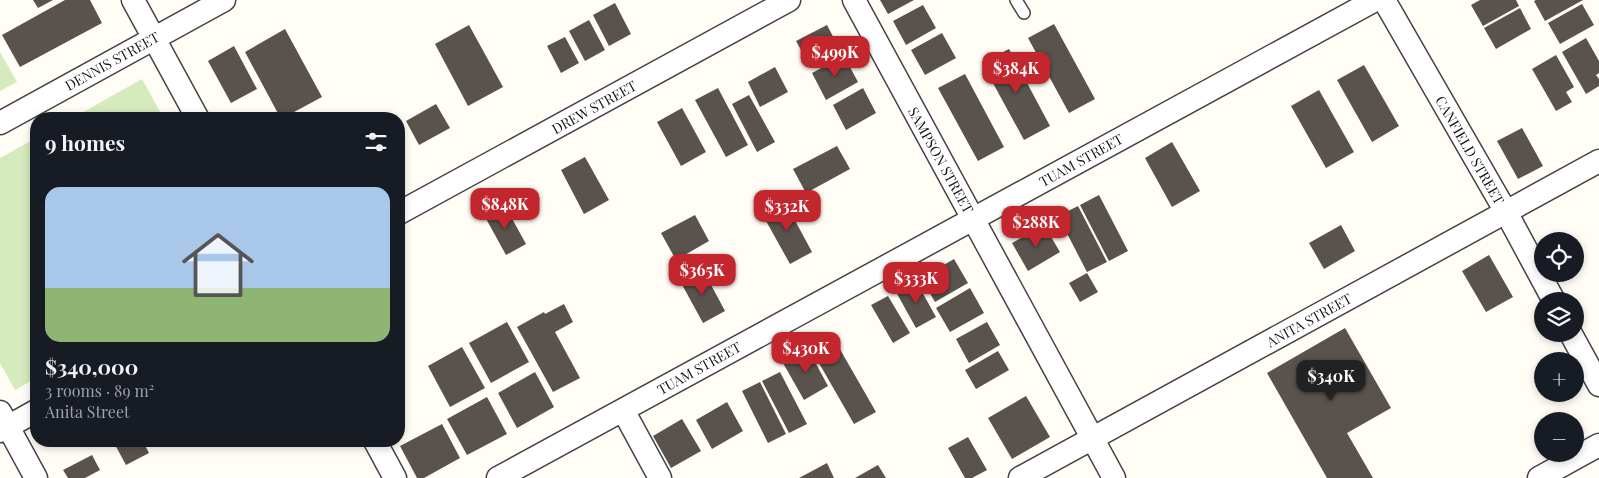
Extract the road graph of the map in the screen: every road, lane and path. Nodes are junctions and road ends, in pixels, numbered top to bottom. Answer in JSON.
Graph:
{"nodes":[{"id":1,"x":133,"y":0,"type":"edge"},
{"id":2,"x":224,"y":0,"type":"edge"},
{"id":3,"x":789,"y":0,"type":"edge"},
{"id":4,"x":854,"y":0,"type":"edge"},
{"id":5,"x":1016,"y":0,"type":"edge"},
{"id":6,"x":1375,"y":0,"type":"edge"},
{"id":7,"x":1384,"y":0,"type":"edge"},
{"id":8,"x":1024,"y":13,"type":"dead end"},
{"id":9,"x":154,"y":38,"type":"junction"},
{"id":10,"x":194,"y":112,"type":"edge"},
{"id":11,"x":0,"y":123,"type":"edge"},
{"id":12,"x":1599,"y":161,"type":"edge"},
{"id":13,"x":405,"y":210,"type":"edge"},
{"id":14,"x":1506,"y":212,"type":"junction"},
{"id":15,"x":974,"y":219,"type":"junction"},
{"id":16,"x":1549,"y":292,"type":"edge"},
{"id":17,"x":1575,"y":342,"type":"edge"},
{"id":18,"x":1599,"y":385,"type":"edge"},
{"id":19,"x":623,"y":410,"type":"junction"},
{"id":20,"x":30,"y":413,"type":"edge"},
{"id":21,"x":3,"y":423,"type":"edge"},
{"id":22,"x":1093,"y":438,"type":"junction"},
{"id":23,"x":1599,"y":445,"type":"edge"},
{"id":24,"x":378,"y":447,"type":"edge"},
{"id":25,"x":36,"y":478,"type":"edge"},
{"id":26,"x":395,"y":478,"type":"edge"},
{"id":27,"x":498,"y":478,"type":"edge"},
{"id":28,"x":660,"y":478,"type":"edge"},
{"id":29,"x":1020,"y":478,"type":"edge"},
{"id":30,"x":1114,"y":478,"type":"edge"},
{"id":31,"x":1539,"y":478,"type":"edge"}],
"edges":[{"from":1,"to":9,"type":"street"},
{"from":2,"to":9,"type":"street","name":"DENNIS STREET"},
{"from":3,"to":13,"type":"street","name":"DREW STREET"},
{"from":4,"to":15,"type":"street","name":"SAMPSON STREET"},
{"from":5,"to":8,"type":"lane"},
{"from":6,"to":15,"type":"street","name":"TUAM STREET"},
{"from":7,"to":14,"type":"street","name":"CANFIELD STREET"},
{"from":9,"to":10,"type":"street"},
{"from":9,"to":11,"type":"street","name":"DENNIS STREET"},
{"from":12,"to":14,"type":"street","name":"ANITA STREET"},
{"from":14,"to":16,"type":"street","name":"CANFIELD STREET"},
{"from":14,"to":22,"type":"street","name":"ANITA STREET"},
{"from":15,"to":19,"type":"street","name":"TUAM STREET"},
{"from":15,"to":22,"type":"street","name":"SAMPSON STREET"},
{"from":17,"to":18,"type":"street"},
{"from":19,"to":27,"type":"street","name":"TUAM STREET"},
{"from":19,"to":28,"type":"street"},
{"from":20,"to":21,"type":"street"},
{"from":21,"to":25,"type":"street"},
{"from":22,"to":29,"type":"street","name":"ANITA STREET"},
{"from":22,"to":30,"type":"street","name":"SAMPSON STREET"},
{"from":23,"to":31,"type":"street"},
{"from":24,"to":26,"type":"street"}]}
